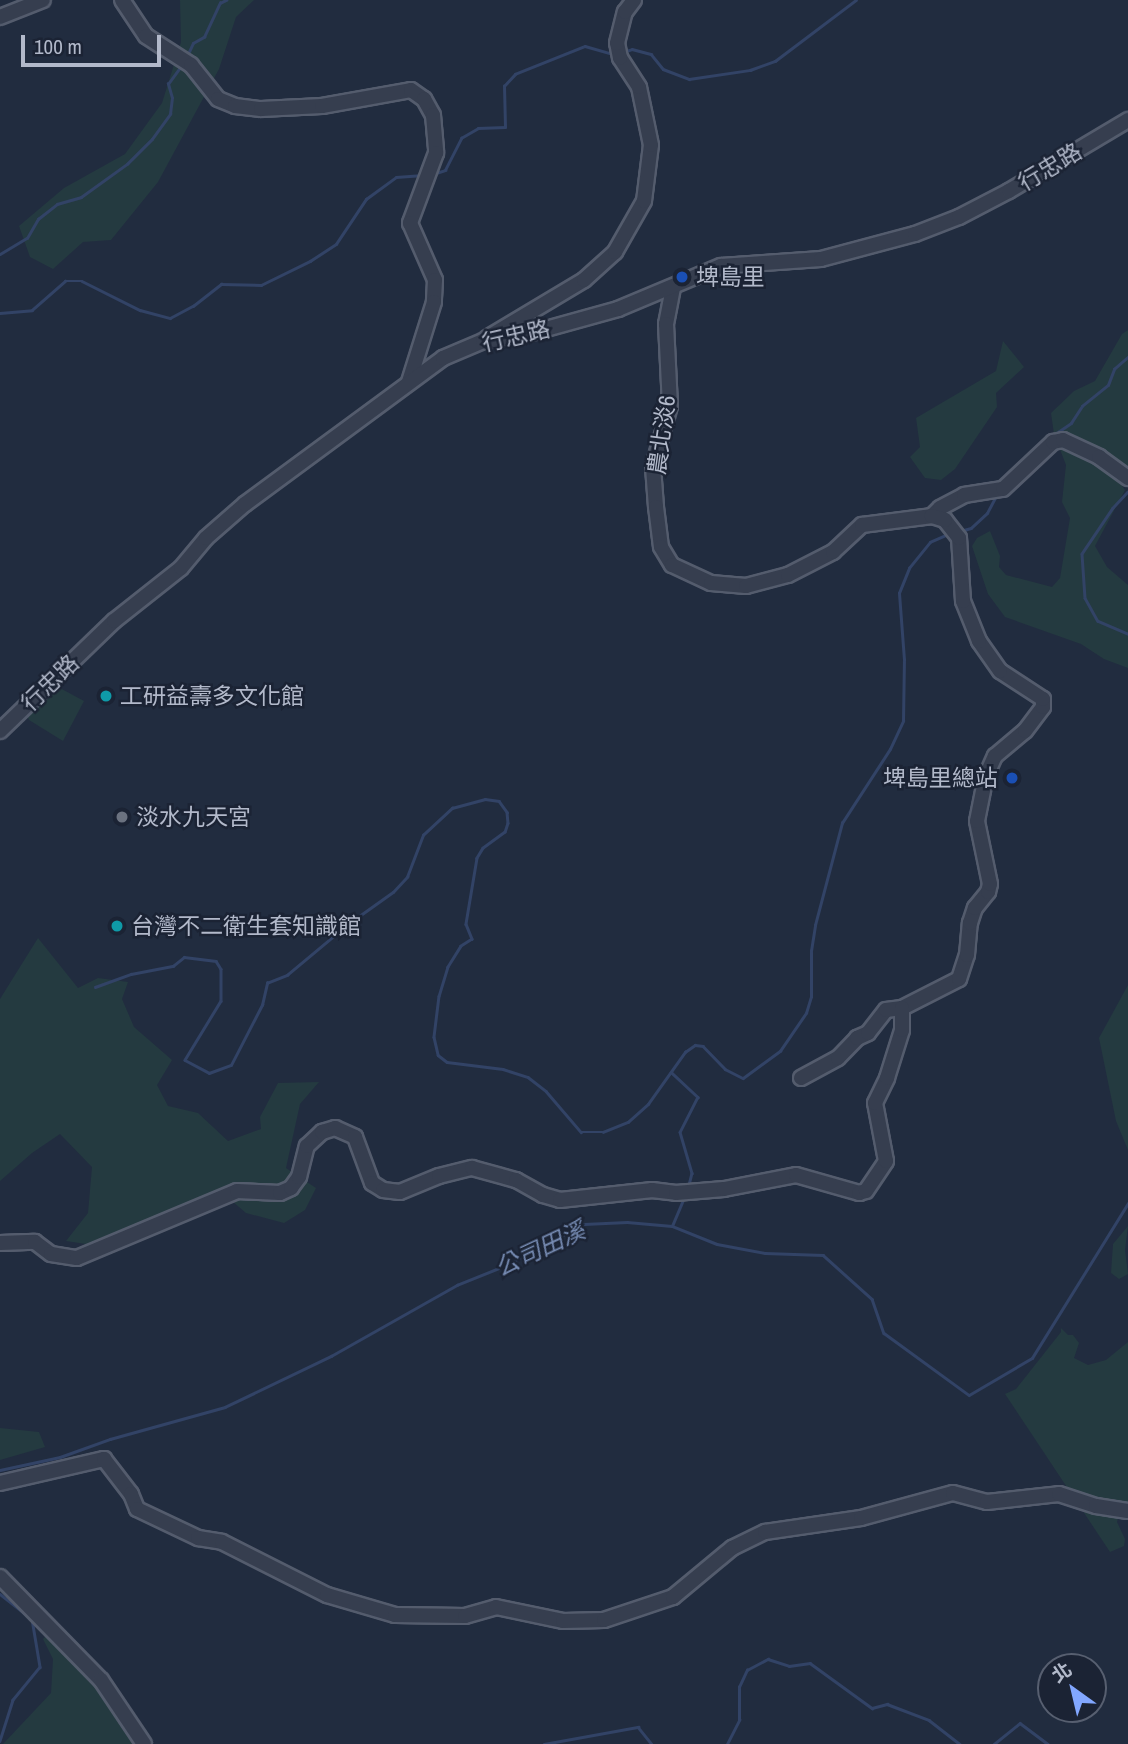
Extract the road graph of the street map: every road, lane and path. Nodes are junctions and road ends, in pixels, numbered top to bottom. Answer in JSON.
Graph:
{"nodes":[{"id":1,"x":43,"y":0,"type":"edge"},
{"id":2,"x":122,"y":0,"type":"edge"},
{"id":3,"x":634,"y":0,"type":"edge"},
{"id":4,"x":0,"y":17,"type":"edge"},
{"id":5,"x":1128,"y":120,"type":"edge"},
{"id":6,"x":673,"y":288,"type":"junction"},
{"id":7,"x":483,"y":341,"type":"junction"},
{"id":8,"x":409,"y":382,"type":"junction"},
{"id":9,"x":1128,"y":478,"type":"edge"},
{"id":10,"x":932,"y":516,"type":"junction"},
{"id":11,"x":0,"y":731,"type":"edge"},
{"id":12,"x":902,"y":1008,"type":"junction"},
{"id":13,"x":801,"y":1077,"type":"dead end"},
{"id":14,"x":0,"y":1243,"type":"edge"},
{"id":15,"x":0,"y":1483,"type":"edge"},
{"id":16,"x":1128,"y":1511,"type":"edge"},
{"id":17,"x":0,"y":1577,"type":"edge"},
{"id":18,"x":144,"y":1744,"type":"edge"}],
"edges":[{"from":1,"to":4,"type":"street"},
{"from":2,"to":8,"type":"street"},
{"from":3,"to":7,"type":"street"},
{"from":5,"to":6,"type":"street","name":"行忠路"},
{"from":6,"to":7,"type":"street","name":"行忠路"},
{"from":6,"to":10,"type":"street","name":"農北淡6","number":"農北淡6"},
{"from":7,"to":8,"type":"street","name":"行忠路"},
{"from":8,"to":11,"type":"street","name":"行忠路"},
{"from":9,"to":10,"type":"street","name":"農北淡6","number":"農北淡6"},
{"from":10,"to":12,"type":"street"},
{"from":12,"to":13,"type":"street"},
{"from":12,"to":14,"type":"street"},
{"from":15,"to":16,"type":"street"},
{"from":17,"to":18,"type":"street"}]}
